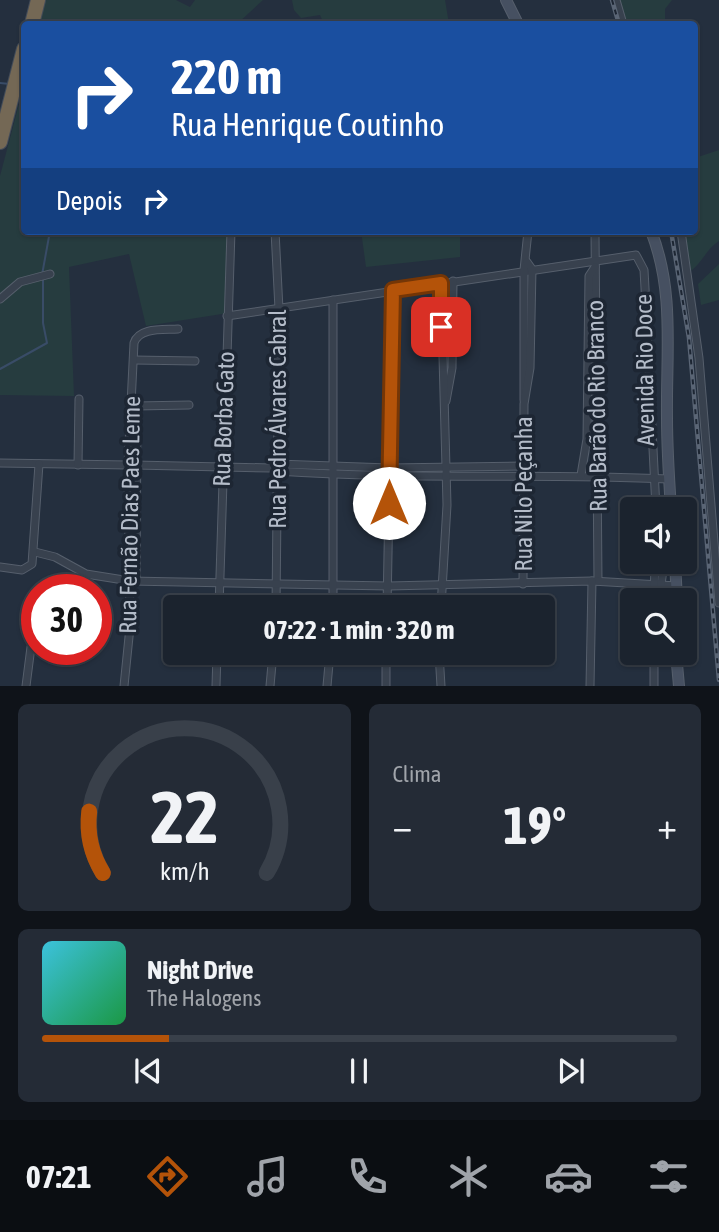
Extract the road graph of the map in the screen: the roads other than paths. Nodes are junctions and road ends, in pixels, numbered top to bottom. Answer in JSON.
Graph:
{"nodes":[{"id":1,"x":38,"y":0,"type":"edge"},
{"id":2,"x":506,"y":0,"type":"edge"},
{"id":3,"x":616,"y":0,"type":"edge"},
{"id":4,"x":33,"y":21,"type":"edge"},
{"id":5,"x":516,"y":21,"type":"edge"},
{"id":6,"x":622,"y":21,"type":"edge"},
{"id":7,"x":21,"y":61,"type":"edge"},
{"id":8,"x":0,"y":142,"type":"edge"},
{"id":9,"x":231,"y":235,"type":"edge"},
{"id":10,"x":275,"y":235,"type":"edge"},
{"id":11,"x":528,"y":235,"type":"edge"},
{"id":12,"x":595,"y":235,"type":"edge"},
{"id":13,"x":652,"y":235,"type":"edge"},
{"id":14,"x":682,"y":235,"type":"edge"},
{"id":15,"x":595,"y":263,"type":"junction"},
{"id":16,"x":528,"y":270,"type":"junction"},
{"id":17,"x":50,"y":274,"type":"dead end"},
{"id":18,"x":453,"y":282,"type":"junction"},
{"id":19,"x":441,"y":283,"type":"junction"},
{"id":20,"x":393,"y":290,"type":"junction"},
{"id":21,"x":0,"y":299,"type":"edge"},
{"id":22,"x":333,"y":300,"type":"junction"},
{"id":23,"x":279,"y":309,"type":"junction"},
{"id":24,"x":227,"y":316,"type":"junction"},
{"id":25,"x":178,"y":329,"type":"dead end"},
{"id":26,"x":134,"y":360,"type":"junction"},
{"id":27,"x":195,"y":361,"type":"dead end"},
{"id":28,"x":79,"y":399,"type":"dead end"},
{"id":29,"x":446,"y":402,"type":"junction"},
{"id":30,"x":189,"y":405,"type":"dead end"},
{"id":31,"x":135,"y":406,"type":"junction"},
{"id":32,"x":0,"y":463,"type":"edge"},
{"id":33,"x":39,"y":464,"type":"junction"},
{"id":34,"x":78,"y":465,"type":"junction"},
{"id":35,"x":131,"y":465,"type":"junction"},
{"id":36,"x":335,"y":466,"type":"junction"},
{"id":37,"x":524,"y":466,"type":"junction"},
{"id":38,"x":222,"y":467,"type":"junction"},
{"id":39,"x":446,"y":467,"type":"junction"},
{"id":40,"x":275,"y":468,"type":"junction"},
{"id":41,"x":389,"y":468,"type":"junction"},
{"id":42,"x":335,"y":475,"type":"junction"},
{"id":43,"x":581,"y":475,"type":"junction"},
{"id":44,"x":598,"y":475,"type":"junction"},
{"id":45,"x":446,"y":476,"type":"junction"},
{"id":46,"x":523,"y":476,"type":"junction"},
{"id":47,"x":389,"y":477,"type":"junction"},
{"id":48,"x":656,"y":478,"type":"junction"},
{"id":49,"x":669,"y":479,"type":"junction"},
{"id":50,"x":656,"y":497,"type":"edge"},
{"id":51,"x":670,"y":497,"type":"edge"},
{"id":52,"x":35,"y":552,"type":"junction"},
{"id":53,"x":0,"y":567,"type":"edge"},
{"id":54,"x":656,"y":574,"type":"edge"},
{"id":55,"x":660,"y":574,"type":"edge"},
{"id":56,"x":676,"y":574,"type":"edge"},
{"id":57,"x":133,"y":581,"type":"junction"},
{"id":58,"x":595,"y":581,"type":"junction"},
{"id":59,"x":219,"y":583,"type":"junction"},
{"id":60,"x":278,"y":583,"type":"junction"},
{"id":61,"x":523,"y":583,"type":"junction"},
{"id":62,"x":334,"y":584,"type":"junction"},
{"id":63,"x":442,"y":584,"type":"junction"},
{"id":64,"x":657,"y":585,"type":"junction"},
{"id":65,"x":389,"y":586,"type":"junction"},
{"id":66,"x":677,"y":586,"type":"joint"},
{"id":67,"x":656,"y":588,"type":"edge"},
{"id":68,"x":219,"y":595,"type":"edge"},
{"id":69,"x":277,"y":595,"type":"edge"},
{"id":70,"x":334,"y":595,"type":"edge"},
{"id":71,"x":388,"y":595,"type":"edge"},
{"id":72,"x":442,"y":595,"type":"edge"},
{"id":73,"x":719,"y":603,"type":"edge"},
{"id":74,"x":29,"y":665,"type":"edge"},
{"id":75,"x":217,"y":665,"type":"edge"},
{"id":76,"x":272,"y":665,"type":"edge"},
{"id":77,"x":329,"y":665,"type":"edge"},
{"id":78,"x":386,"y":665,"type":"edge"},
{"id":79,"x":440,"y":665,"type":"edge"},
{"id":80,"x":654,"y":665,"type":"edge"},
{"id":81,"x":678,"y":665,"type":"edge"},
{"id":82,"x":26,"y":686,"type":"edge"},
{"id":83,"x":124,"y":686,"type":"edge"},
{"id":84,"x":216,"y":686,"type":"edge"},
{"id":85,"x":270,"y":686,"type":"edge"},
{"id":86,"x":327,"y":686,"type":"edge"},
{"id":87,"x":386,"y":686,"type":"edge"},
{"id":88,"x":441,"y":686,"type":"edge"},
{"id":89,"x":590,"y":686,"type":"edge"},
{"id":90,"x":654,"y":686,"type":"edge"},
{"id":91,"x":679,"y":686,"type":"edge"}],
"edges":[{"from":1,"to":4,"type":"highway"},
{"from":2,"to":5,"type":"street"},
{"from":3,"to":6,"type":"street"},
{"from":7,"to":8,"type":"highway"},
{"from":9,"to":24,"type":"street","name":"Rua Borba Gato"},
{"from":10,"to":23,"type":"street","name":"Rua Pedro Álvares Cabral"},
{"from":11,"to":16,"type":"street"},
{"from":12,"to":15,"type":"street","name":"Rua Barão do Rio Branco"},
{"from":13,"to":49,"type":"street","name":"Avenida Rio Doce"},
{"from":14,"to":73,"type":"street"},
{"from":15,"to":16,"type":"street"},
{"from":15,"to":43,"type":"street"},
{"from":15,"to":44,"type":"street","name":"Rua Barão do Rio Branco"},
{"from":15,"to":48,"type":"street"},
{"from":16,"to":18,"type":"street"},
{"from":16,"to":37,"type":"street","name":"Rua Nilo Peçanha"},
{"from":17,"to":21,"type":"street"},
{"from":18,"to":19,"type":"street"},
{"from":18,"to":29,"type":"street"},
{"from":19,"to":20,"type":"street"},
{"from":19,"to":29,"type":"street"},
{"from":20,"to":22,"type":"street"},
{"from":20,"to":41,"type":"street"},
{"from":22,"to":23,"type":"street"},
{"from":22,"to":36,"type":"street"},
{"from":23,"to":24,"type":"street"},
{"from":23,"to":40,"type":"street","name":"Rua Pedro Álvares Cabral"},
{"from":24,"to":38,"type":"street","name":"Rua Borba Gato"},
{"from":25,"to":26,"type":"street","name":"Rua Fernão Dias Paes Leme"},
{"from":26,"to":27,"type":"street"},
{"from":26,"to":31,"type":"street","name":"Rua Fernão Dias Paes Leme"},
{"from":28,"to":34,"type":"street"},
{"from":29,"to":39,"type":"street"},
{"from":30,"to":31,"type":"street"},
{"from":31,"to":35,"type":"street","name":"Rua Fernão Dias Paes Leme"},
{"from":32,"to":33,"type":"street"},
{"from":33,"to":34,"type":"street"},
{"from":33,"to":52,"type":"street"},
{"from":34,"to":35,"type":"street"},
{"from":35,"to":38,"type":"street"},
{"from":35,"to":57,"type":"street","name":"Rua Fernão Dias Paes Leme"},
{"from":36,"to":40,"type":"street"},
{"from":36,"to":41,"type":"street"},
{"from":36,"to":42,"type":"street"},
{"from":37,"to":39,"type":"street"},
{"from":37,"to":46,"type":"street","name":"Rua Nilo Peçanha"},
{"from":38,"to":40,"type":"street"},
{"from":38,"to":59,"type":"street","name":"Rua Borba Gato"},
{"from":39,"to":41,"type":"street"},
{"from":39,"to":45,"type":"street"},
{"from":40,"to":42,"type":"street"},
{"from":40,"to":60,"type":"street","name":"Rua Pedro Álvares Cabral"},
{"from":41,"to":47,"type":"street"},
{"from":42,"to":47,"type":"street"},
{"from":42,"to":62,"type":"street"},
{"from":43,"to":44,"type":"street"},
{"from":43,"to":46,"type":"street"},
{"from":44,"to":48,"type":"street"},
{"from":44,"to":58,"type":"street","name":"Rua Barão do Rio Branco"},
{"from":45,"to":46,"type":"street"},
{"from":45,"to":47,"type":"street"},
{"from":45,"to":63,"type":"street"},
{"from":46,"to":61,"type":"street","name":"Rua Nilo Peçanha"},
{"from":47,"to":65,"type":"street"},
{"from":48,"to":49,"type":"street"},
{"from":48,"to":50,"type":"street"},
{"from":49,"to":51,"type":"street","name":"Avenida Rio Doce"},
{"from":52,"to":53,"type":"street"},
{"from":52,"to":57,"type":"street"},
{"from":54,"to":64,"type":"street"},
{"from":55,"to":64,"type":"street"},
{"from":56,"to":66,"type":"street"},
{"from":57,"to":59,"type":"street"},
{"from":57,"to":83,"type":"street","name":"Rua Fernão Dias Paes Leme"},
{"from":58,"to":61,"type":"street"},
{"from":58,"to":64,"type":"street"},
{"from":58,"to":89,"type":"street","name":"Rua Barão do Rio Branco"},
{"from":59,"to":60,"type":"street"},
{"from":59,"to":68,"type":"street","name":"Rua Borba Gato"},
{"from":60,"to":62,"type":"street"},
{"from":60,"to":69,"type":"street","name":"Rua Pedro Álvares Cabral"},
{"from":61,"to":63,"type":"street"},
{"from":62,"to":65,"type":"street"},
{"from":62,"to":70,"type":"street"},
{"from":63,"to":65,"type":"street"},
{"from":63,"to":72,"type":"street"},
{"from":64,"to":66,"type":"street"},
{"from":64,"to":67,"type":"street"},
{"from":65,"to":71,"type":"street"},
{"from":74,"to":82,"type":"street"},
{"from":75,"to":84,"type":"street"},
{"from":76,"to":85,"type":"street"},
{"from":77,"to":86,"type":"street"},
{"from":78,"to":87,"type":"street"},
{"from":79,"to":88,"type":"street"},
{"from":80,"to":90,"type":"street"},
{"from":81,"to":91,"type":"street"}]}
